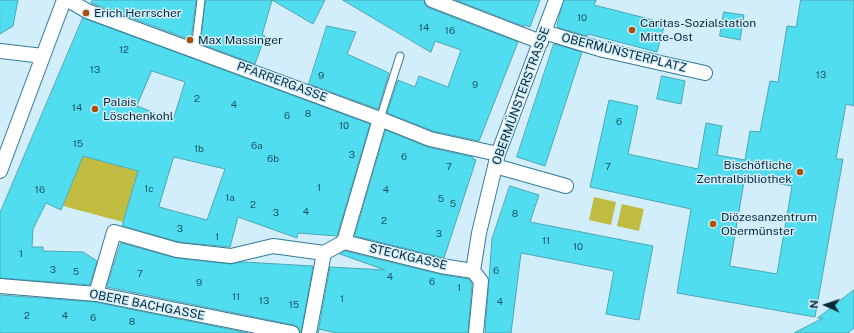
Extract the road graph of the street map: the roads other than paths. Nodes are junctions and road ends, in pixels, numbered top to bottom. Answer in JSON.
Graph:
{"nodes":[{"id":1,"x":64,"y":0,"type":"edge"},
{"id":2,"x":68,"y":0,"type":"edge"},
{"id":3,"x":201,"y":0,"type":"edge"},
{"id":4,"x":432,"y":0,"type":"edge"},
{"id":5,"x":556,"y":0,"type":"edge"},
{"id":6,"x":542,"y":37,"type":"junction"},
{"id":7,"x":195,"y":50,"type":"junction"},
{"id":8,"x":0,"y":51,"type":"edge"},
{"id":9,"x":43,"y":56,"type":"junction"},
{"id":10,"x":400,"y":56,"type":"dead end"},
{"id":11,"x":705,"y":73,"type":"dead end"},
{"id":12,"x":380,"y":119,"type":"junction"},
{"id":13,"x":496,"y":160,"type":"junction"},
{"id":14,"x":0,"y":171,"type":"edge"},
{"id":15,"x":566,"y":186,"type":"dead end"},
{"id":16,"x":344,"y":242,"type":"junction"},
{"id":17,"x":324,"y":253,"type":"junction"},
{"id":18,"x":473,"y":271,"type":"junction"},
{"id":19,"x":0,"y":286,"type":"edge"},
{"id":20,"x":96,"y":294,"type":"junction"},
{"id":21,"x":292,"y":333,"type":"edge"},
{"id":22,"x":309,"y":333,"type":"edge"},
{"id":23,"x":476,"y":333,"type":"edge"}],
"edges":[{"from":1,"to":9,"type":"street"},
{"from":2,"to":7,"type":"street","name":"PFARRERGASSE"},
{"from":3,"to":7,"type":"lane"},
{"from":4,"to":6,"type":"street","name":"OBERMÜNSTERPLATZ"},
{"from":5,"to":6,"type":"street","name":"OBERMÜNSTERSTRASSE"},
{"from":6,"to":11,"type":"street","name":"OBERMÜNSTERPLATZ"},
{"from":6,"to":13,"type":"street","name":"OBERMÜNSTERSTRASSE"},
{"from":7,"to":12,"type":"street","name":"PFARRERGASSE"},
{"from":8,"to":9,"type":"street"},
{"from":9,"to":14,"type":"street"},
{"from":10,"to":12,"type":"lane"},
{"from":12,"to":13,"type":"street","name":"PFARRERGASSE"},
{"from":12,"to":16,"type":"street"},
{"from":13,"to":15,"type":"street"},
{"from":13,"to":18,"type":"street","name":"OBERMÜNSTERSTRASSE"},
{"from":16,"to":17,"type":"street"},
{"from":16,"to":18,"type":"street","name":"STECKGASSE"},
{"from":17,"to":20,"type":"street"},
{"from":17,"to":22,"type":"street"},
{"from":18,"to":23,"type":"street"},
{"from":19,"to":20,"type":"street","name":"OBERE BACHGASSE"},
{"from":20,"to":21,"type":"street","name":"OBERE BACHGASSE"}]}
